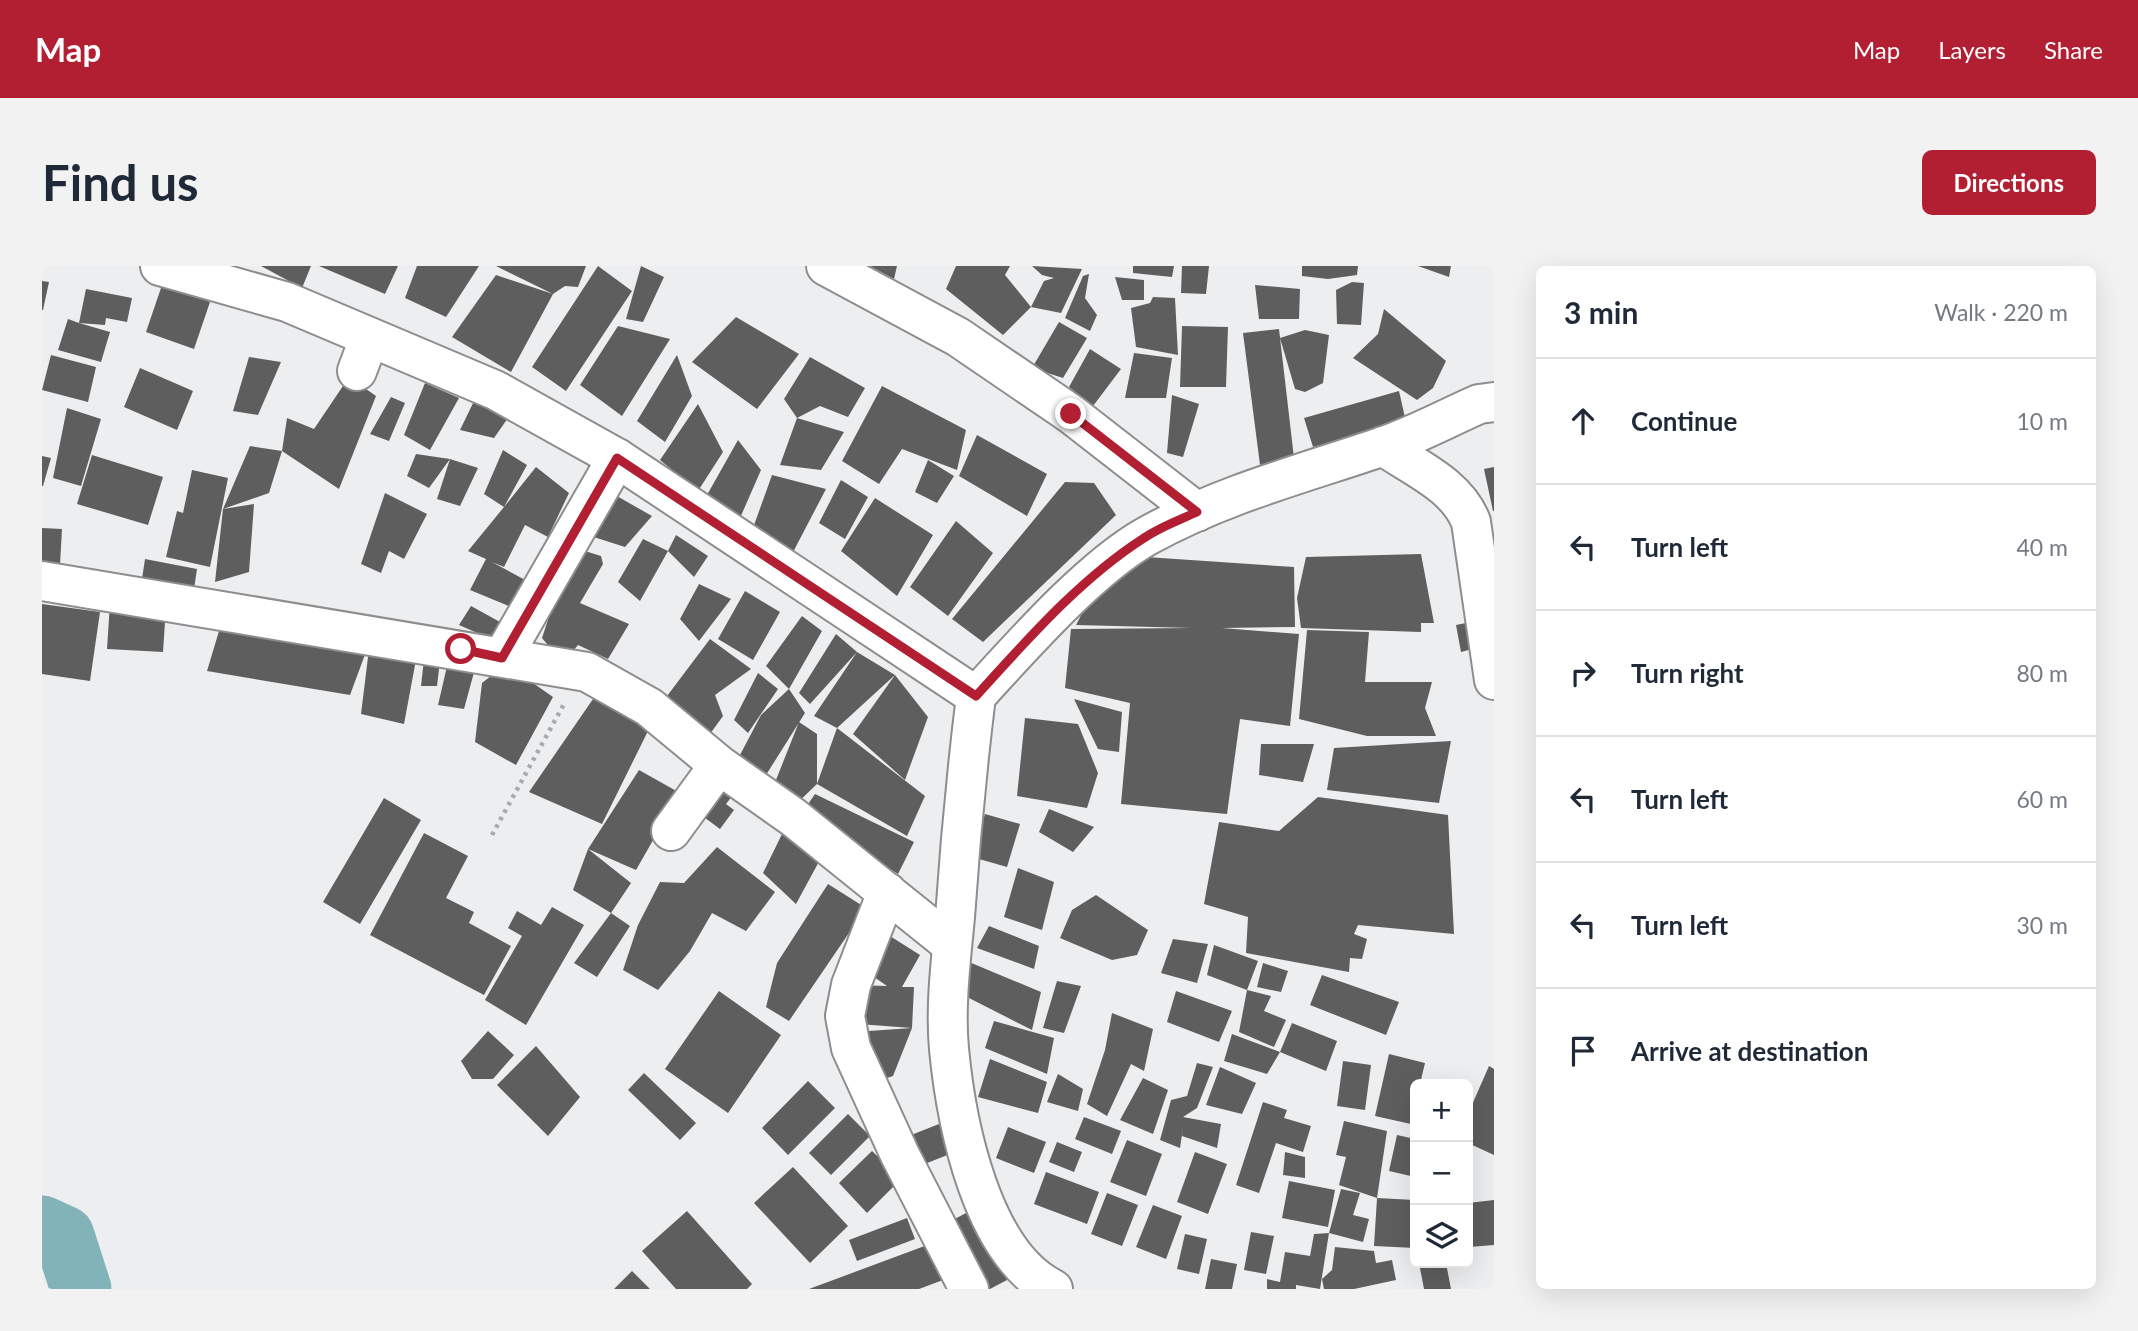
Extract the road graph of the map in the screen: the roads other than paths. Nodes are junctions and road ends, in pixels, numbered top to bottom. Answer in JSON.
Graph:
{"nodes":[{"id":1,"x":160,"y":266,"type":"edge"},
{"id":2,"x":826,"y":266,"type":"edge"},
{"id":3,"x":1489,"y":396,"type":"edge"},
{"id":4,"x":1383,"y":446,"type":"junction"},
{"id":5,"x":617,"y":458,"type":"junction"},
{"id":6,"x":1197,"y":512,"type":"junction"},
{"id":7,"x":42,"y":580,"type":"edge"},
{"id":8,"x":506,"y":650,"type":"junction"},
{"id":9,"x":1494,"y":680,"type":"edge"},
{"id":10,"x":976,"y":696,"type":"junction"},
{"id":11,"x":719,"y":765,"type":"junction"},
{"id":12,"x":671,"y":831,"type":"dead end"},
{"id":13,"x":887,"y":892,"type":"junction"},
{"id":14,"x":952,"y":945,"type":"junction"},
{"id":15,"x":969,"y":1289,"type":"edge"},
{"id":16,"x":1053,"y":1289,"type":"edge"}],
"edges":[{"from":1,"to":5,"type":"street"},
{"from":2,"to":6,"type":"street"},
{"from":3,"to":4,"type":"street"},
{"from":4,"to":6,"type":"street"},
{"from":4,"to":9,"type":"street"},
{"from":5,"to":8,"type":"street"},
{"from":5,"to":10,"type":"street"},
{"from":6,"to":10,"type":"street"},
{"from":7,"to":8,"type":"street"},
{"from":8,"to":11,"type":"street"},
{"from":10,"to":14,"type":"street"},
{"from":11,"to":12,"type":"street"},
{"from":11,"to":13,"type":"street"},
{"from":13,"to":14,"type":"street"},
{"from":13,"to":15,"type":"street"},
{"from":14,"to":16,"type":"street"}]}
